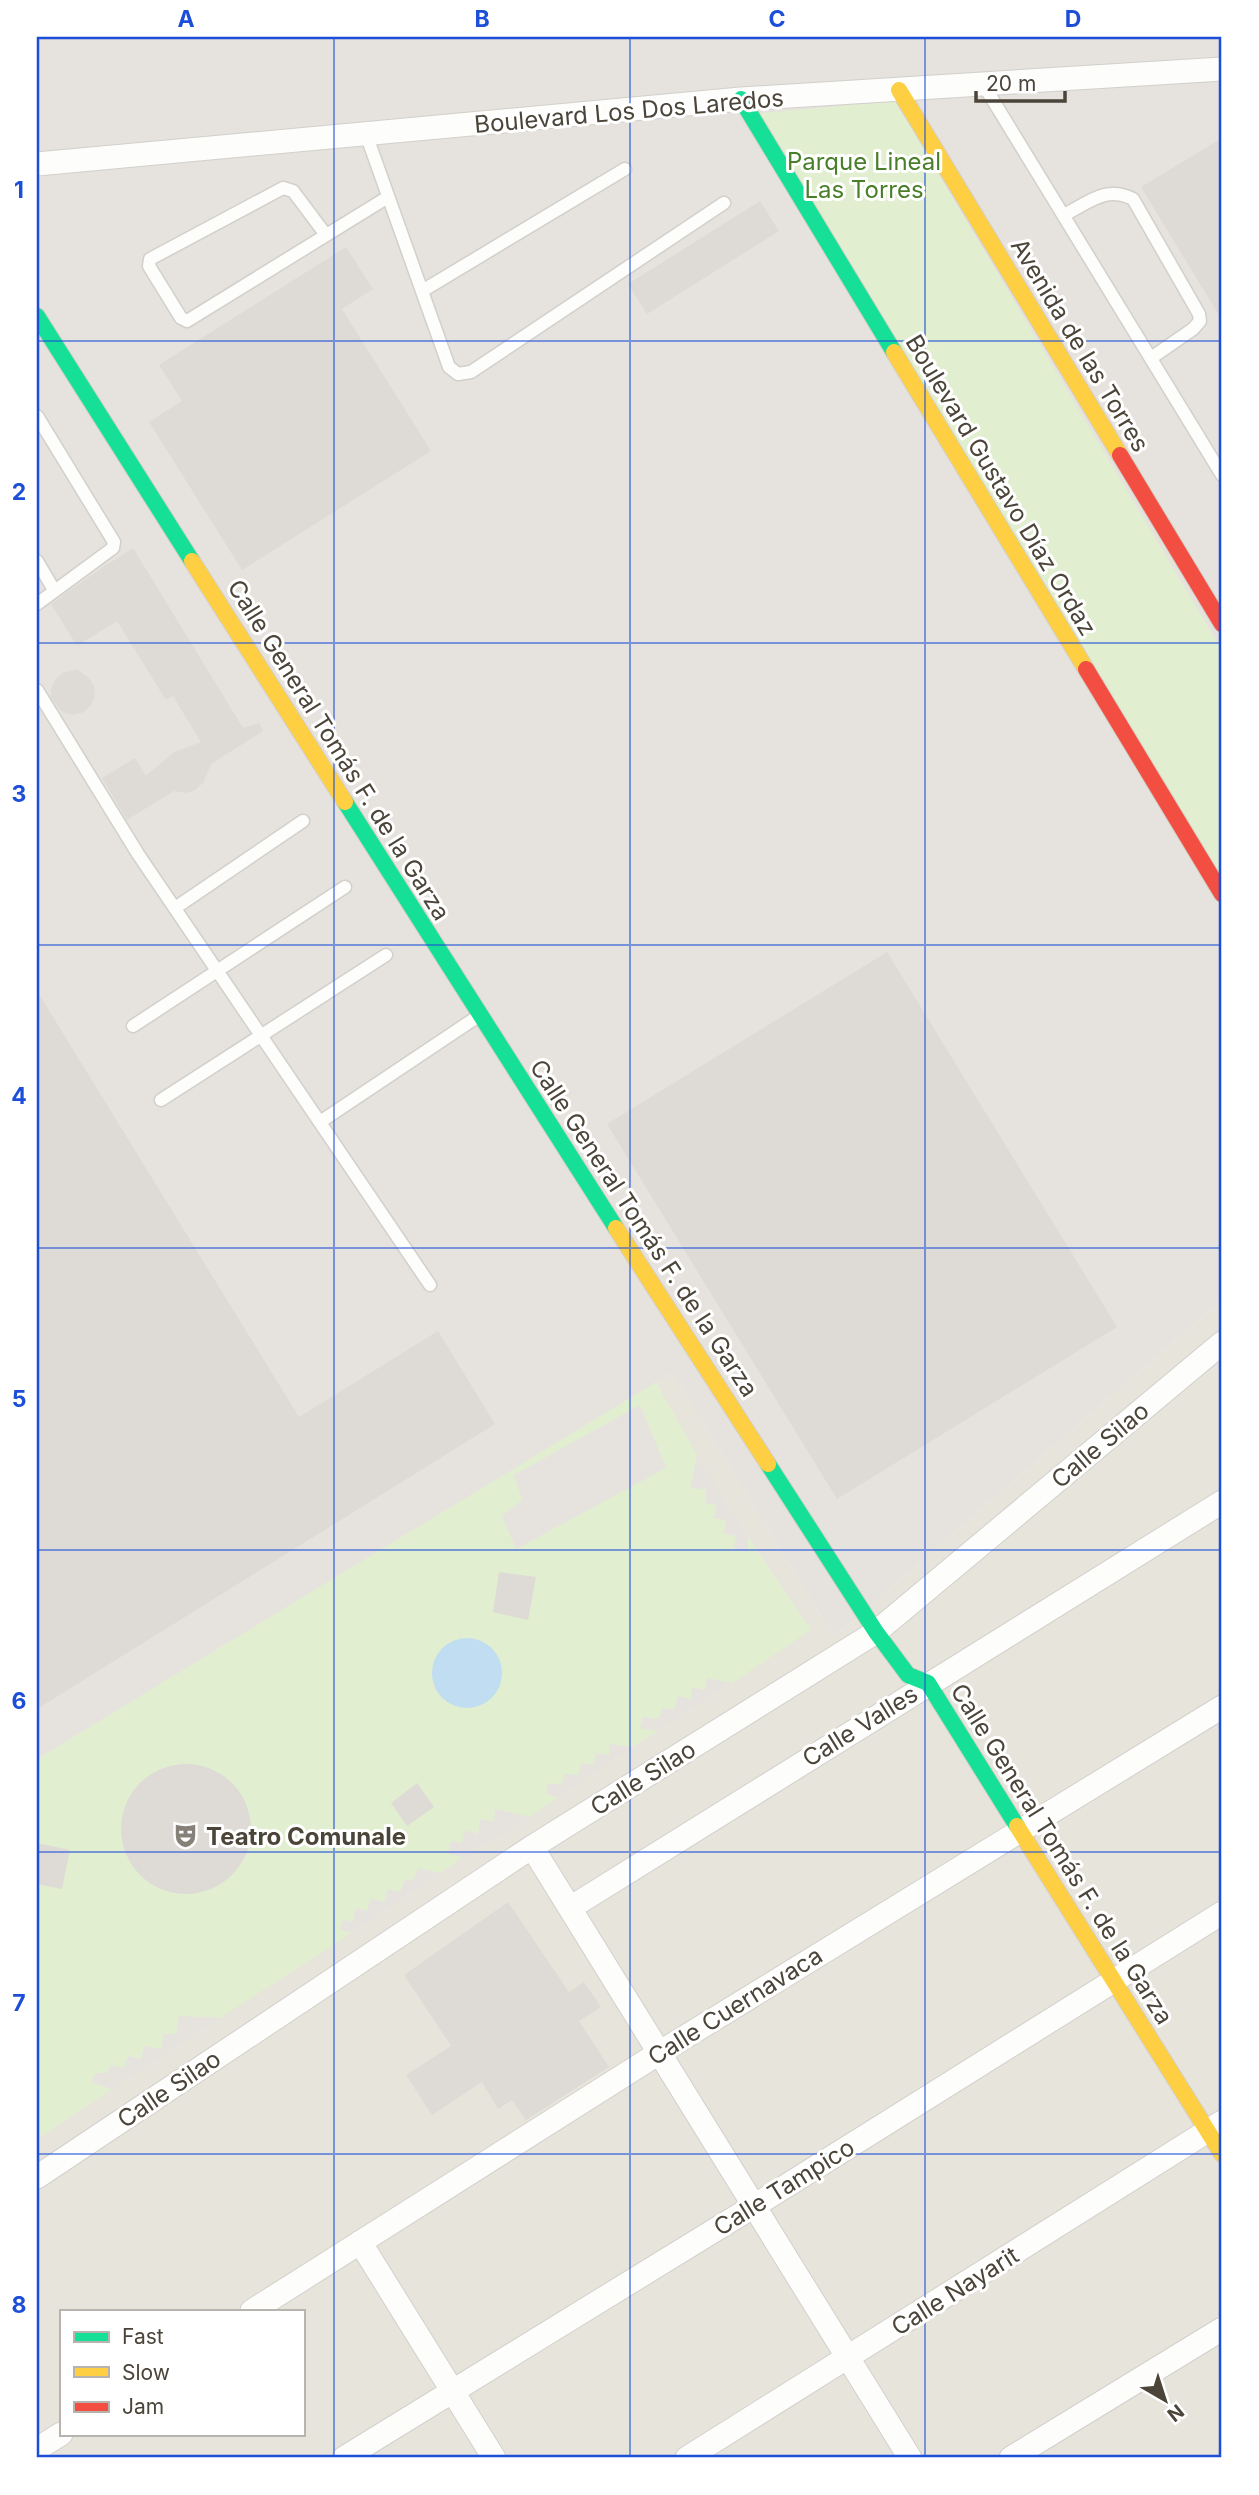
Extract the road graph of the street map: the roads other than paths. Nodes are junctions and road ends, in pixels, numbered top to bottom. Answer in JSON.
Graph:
{"nodes":[{"id":1,"x":1222,"y":69,"type":"edge"},
{"id":2,"x":983,"y":84,"type":"junction"},
{"id":3,"x":899,"y":90,"type":"junction"},
{"id":4,"x":741,"y":99,"type":"junction"},
{"id":5,"x":366,"y":134,"type":"junction"},
{"id":6,"x":37,"y":164,"type":"edge"},
{"id":7,"x":625,"y":169,"type":"dead end"},
{"id":8,"x":388,"y":197,"type":"junction"},
{"id":9,"x":724,"y":203,"type":"dead end"},
{"id":10,"x":1065,"y":215,"type":"junction"},
{"id":11,"x":326,"y":235,"type":"junction"},
{"id":12,"x":422,"y":291,"type":"junction"},
{"id":13,"x":37,"y":316,"type":"edge"},
{"id":14,"x":1151,"y":358,"type":"junction"},
{"id":15,"x":37,"y":416,"type":"edge"},
{"id":16,"x":1222,"y":475,"type":"edge"},
{"id":17,"x":37,"y":561,"type":"edge"},
{"id":18,"x":54,"y":590,"type":"junction"},
{"id":19,"x":37,"y":604,"type":"edge"},
{"id":20,"x":1222,"y":624,"type":"edge"},
{"id":21,"x":37,"y":690,"type":"edge"},
{"id":22,"x":303,"y":821,"type":"dead end"},
{"id":23,"x":345,"y":887,"type":"dead end"},
{"id":24,"x":1222,"y":894,"type":"edge"},
{"id":25,"x":175,"y":908,"type":"junction"},
{"id":26,"x":386,"y":955,"type":"dead end"},
{"id":27,"x":218,"y":971,"type":"junction"},
{"id":28,"x":480,"y":1015,"type":"junction"},
{"id":29,"x":133,"y":1026,"type":"dead end"},
{"id":30,"x":261,"y":1035,"type":"junction"},
{"id":31,"x":161,"y":1100,"type":"dead end"},
{"id":32,"x":320,"y":1122,"type":"junction"},
{"id":33,"x":430,"y":1285,"type":"dead end"},
{"id":34,"x":1222,"y":1343,"type":"edge"},
{"id":35,"x":1222,"y":1502,"type":"edge"},
{"id":36,"x":876,"y":1632,"type":"junction"},
{"id":37,"x":928,"y":1684,"type":"junction"},
{"id":38,"x":1222,"y":1707,"type":"edge"},
{"id":39,"x":1020,"y":1831,"type":"junction"},
{"id":40,"x":532,"y":1847,"type":"junction"},
{"id":41,"x":570,"y":1908,"type":"junction"},
{"id":42,"x":1222,"y":1913,"type":"edge"},
{"id":43,"x":1114,"y":1981,"type":"junction"},
{"id":44,"x":659,"y":2053,"type":"junction"},
{"id":45,"x":1215,"y":2126,"type":"edge"},
{"id":46,"x":1222,"y":2154,"type":"edge"},
{"id":47,"x":37,"y":2177,"type":"edge"},
{"id":48,"x":754,"y":2206,"type":"junction"},
{"id":49,"x":360,"y":2242,"type":"junction"},
{"id":50,"x":254,"y":2310,"type":"edge"},
{"id":51,"x":1222,"y":2329,"type":"edge"},
{"id":52,"x":848,"y":2359,"type":"junction"},
{"id":53,"x":453,"y":2392,"type":"junction"},
{"id":54,"x":60,"y":2435,"type":"edge"},
{"id":55,"x":37,"y":2449,"type":"edge"},
{"id":56,"x":344,"y":2458,"type":"edge"},
{"id":57,"x":494,"y":2458,"type":"edge"},
{"id":58,"x":687,"y":2458,"type":"edge"},
{"id":59,"x":910,"y":2458,"type":"edge"},
{"id":60,"x":1011,"y":2458,"type":"edge"}],
"edges":[{"from":1,"to":2,"type":"street","name":"Boulevard Los Dos Laredos"},
{"from":2,"to":3,"type":"street","name":"Boulevard Los Dos Laredos"},
{"from":2,"to":10,"type":"lane"},
{"from":3,"to":4,"type":"street","name":"Boulevard Los Dos Laredos"},
{"from":3,"to":20,"type":"street","name":"Avenida de las Torres"},
{"from":4,"to":5,"type":"street","name":"Boulevard Los Dos Laredos"},
{"from":4,"to":24,"type":"street","name":"Boulevard Gustavo Díaz Ordaz"},
{"from":5,"to":6,"type":"street","name":"Boulevard Los Dos Laredos"},
{"from":5,"to":8,"type":"lane"},
{"from":7,"to":12,"type":"lane"},
{"from":8,"to":11,"type":"lane"},
{"from":8,"to":12,"type":"lane"},
{"from":9,"to":12,"type":"lane"},
{"from":10,"to":14,"type":"lane"},
{"from":10,"to":14,"type":"lane"},
{"from":11,"to":11,"type":"lane"},
{"from":13,"to":28,"type":"street","name":"Calle General Tomás F. de la Garza"},
{"from":14,"to":16,"type":"lane"},
{"from":15,"to":18,"type":"lane"},
{"from":17,"to":18,"type":"lane"},
{"from":18,"to":19,"type":"lane"},
{"from":21,"to":25,"type":"lane"},
{"from":22,"to":25,"type":"lane"},
{"from":23,"to":27,"type":"lane"},
{"from":25,"to":27,"type":"lane"},
{"from":26,"to":30,"type":"lane"},
{"from":27,"to":29,"type":"lane"},
{"from":27,"to":30,"type":"lane"},
{"from":28,"to":32,"type":"lane"},
{"from":28,"to":36,"type":"street","name":"Calle General Tomás F. de la Garza"},
{"from":30,"to":31,"type":"lane"},
{"from":30,"to":32,"type":"lane"},
{"from":32,"to":33,"type":"lane"},
{"from":34,"to":36,"type":"street","name":"Calle Silao"},
{"from":35,"to":37,"type":"street","name":"Calle Valles"},
{"from":36,"to":37,"type":"street","name":"Calle General Tomás F. de la Garza"},
{"from":36,"to":40,"type":"street","name":"Calle Silao"},
{"from":37,"to":39,"type":"street","name":"Calle General Tomás F. de la Garza"},
{"from":37,"to":41,"type":"street","name":"Calle Valles"},
{"from":38,"to":39,"type":"street","name":"Calle Cuernavaca"},
{"from":39,"to":43,"type":"street","name":"Calle General Tomás F. de la Garza"},
{"from":39,"to":44,"type":"street","name":"Calle Cuernavaca"},
{"from":40,"to":41,"type":"street"},
{"from":40,"to":47,"type":"street","name":"Calle Silao"},
{"from":41,"to":44,"type":"street"},
{"from":42,"to":43,"type":"street","name":"Calle Tampico"},
{"from":43,"to":45,"type":"street","name":"Calle General Tomás F. de la Garza"},
{"from":43,"to":48,"type":"street","name":"Calle Tampico"},
{"from":44,"to":48,"type":"street"},
{"from":44,"to":49,"type":"street","name":"Calle Cuernavaca"},
{"from":45,"to":46,"type":"street","name":"Calle General Tomás F. de la Garza"},
{"from":45,"to":52,"type":"street","name":"Calle Nayarit"},
{"from":48,"to":52,"type":"street"},
{"from":48,"to":53,"type":"street","name":"Calle Tampico"},
{"from":49,"to":50,"type":"street","name":"Calle Cuernavaca"},
{"from":49,"to":53,"type":"street"},
{"from":51,"to":60,"type":"street"},
{"from":52,"to":58,"type":"street","name":"Calle Nayarit"},
{"from":52,"to":59,"type":"street"},
{"from":53,"to":56,"type":"street","name":"Calle Tampico"},
{"from":53,"to":57,"type":"street"},
{"from":54,"to":55,"type":"street"}]}
